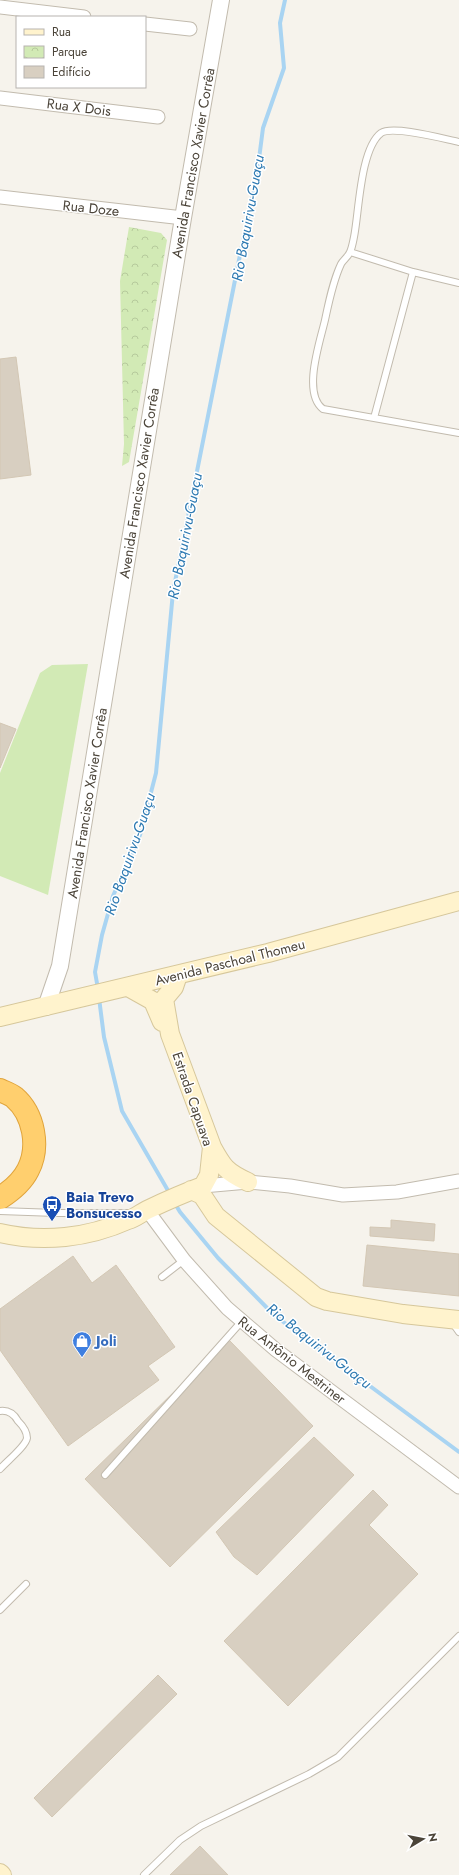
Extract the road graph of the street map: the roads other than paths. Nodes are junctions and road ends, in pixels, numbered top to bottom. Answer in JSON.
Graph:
{"nodes":[{"id":1,"x":221,"y":0,"type":"edge"},
{"id":2,"x":0,"y":7,"type":"edge"},
{"id":3,"x":76,"y":16,"type":"edge"},
{"id":4,"x":146,"y":24,"type":"edge"},
{"id":5,"x":190,"y":29,"type":"dead end"},
{"id":6,"x":0,"y":98,"type":"edge"},
{"id":7,"x":158,"y":117,"type":"dead end"},
{"id":8,"x":459,"y":142,"type":"edge"},
{"id":9,"x":0,"y":197,"type":"edge"},
{"id":10,"x":183,"y":218,"type":"junction"},
{"id":11,"x":350,"y":252,"type":"junction"},
{"id":12,"x":413,"y":272,"type":"junction"},
{"id":13,"x":459,"y":283,"type":"edge"},
{"id":14,"x":374,"y":418,"type":"junction"},
{"id":15,"x":459,"y":433,"type":"edge"},
{"id":16,"x":459,"y":901,"type":"edge"},
{"id":17,"x":60,"y":966,"type":"junction"},
{"id":18,"x":178,"y":975,"type":"junction"},
{"id":19,"x":124,"y":988,"type":"junction"},
{"id":20,"x":77,"y":1000,"type":"junction"},
{"id":21,"x":46,"y":1007,"type":"junction"},
{"id":22,"x":0,"y":1017,"type":"edge"},
{"id":23,"x":170,"y":1034,"type":"junction"},
{"id":24,"x":0,"y":1090,"type":"edge"},
{"id":25,"x":212,"y":1147,"type":"junction"},
{"id":26,"x":459,"y":1181,"type":"edge"},
{"id":27,"x":248,"y":1182,"type":"junction"},
{"id":28,"x":194,"y":1189,"type":"junction"},
{"id":29,"x":0,"y":1198,"type":"edge"},
{"id":30,"x":150,"y":1209,"type":"junction"},
{"id":31,"x":0,"y":1211,"type":"edge"},
{"id":32,"x":0,"y":1233,"type":"edge"},
{"id":33,"x":21,"y":1238,"type":"junction"},
{"id":34,"x":0,"y":1244,"type":"edge"},
{"id":35,"x":184,"y":1260,"type":"junction"},
{"id":36,"x":162,"y":1278,"type":"dead end"},
{"id":37,"x":242,"y":1320,"type":"junction"},
{"id":38,"x":456,"y":1324,"type":"edge"},
{"id":39,"x":0,"y":1411,"type":"edge"},
{"id":40,"x":0,"y":1469,"type":"edge"},
{"id":41,"x":105,"y":1475,"type":"dead end"},
{"id":42,"x":459,"y":1487,"type":"edge"},
{"id":43,"x":26,"y":1584,"type":"dead end"},
{"id":44,"x":0,"y":1610,"type":"edge"},
{"id":45,"x":459,"y":1636,"type":"edge"},
{"id":46,"x":144,"y":1875,"type":"edge"}],
"edges":[{"from":1,"to":10,"type":"street","name":"Avenida Francisco Xavier Corrêa"},
{"from":2,"to":3,"type":"street"},
{"from":4,"to":5,"type":"street"},
{"from":6,"to":7,"type":"street","name":"Rua X Dois"},
{"from":8,"to":11,"type":"lane"},
{"from":9,"to":10,"type":"street","name":"Rua Doze"},
{"from":10,"to":17,"type":"street","name":"Avenida Francisco Xavier Corrêa"},
{"from":11,"to":12,"type":"lane"},
{"from":11,"to":14,"type":"lane"},
{"from":12,"to":13,"type":"lane"},
{"from":12,"to":14,"type":"lane"},
{"from":14,"to":15,"type":"lane"},
{"from":16,"to":18,"type":"main road","name":"Avenida Paschoal Thomeu"},
{"from":17,"to":20,"type":"street","name":"Avenida Francisco Xavier Corrêa"},
{"from":17,"to":21,"type":"street","name":"Avenida Francisco Xavier Corrêa"},
{"from":18,"to":19,"type":"main road","name":"Avenida Paschoal Thomeu"},
{"from":18,"to":23,"type":"main road","name":"Estrada Capuava"},
{"from":19,"to":20,"type":"main road","name":"Avenida Paschoal Thomeu"},
{"from":19,"to":23,"type":"main road","name":"Estrada Capuava"},
{"from":20,"to":21,"type":"main road","name":"Avenida Paschoal Thomeu"},
{"from":21,"to":22,"type":"main road","name":"Avenida Paschoal Thomeu"},
{"from":23,"to":25,"type":"main road","name":"Estrada Capuava"},
{"from":24,"to":29,"type":"highway"},
{"from":25,"to":27,"type":"main road"},
{"from":25,"to":28,"type":"main road","name":"Estrada Capuava"},
{"from":26,"to":27,"type":"street"},
{"from":27,"to":28,"type":"street"},
{"from":28,"to":30,"type":"main road"},
{"from":28,"to":38,"type":"main road"},
{"from":30,"to":31,"type":"lane"},
{"from":30,"to":33,"type":"main road"},
{"from":30,"to":35,"type":"street","name":"Rua Antônio Mestriner"},
{"from":32,"to":33,"type":"main road"},
{"from":33,"to":34,"type":"main road"},
{"from":35,"to":36,"type":"lane"},
{"from":35,"to":37,"type":"street","name":"Rua Antônio Mestriner"},
{"from":37,"to":41,"type":"lane"},
{"from":37,"to":42,"type":"street","name":"Rua Antônio Mestriner"},
{"from":39,"to":40,"type":"lane"},
{"from":43,"to":44,"type":"lane"},
{"from":45,"to":46,"type":"lane"}]}
